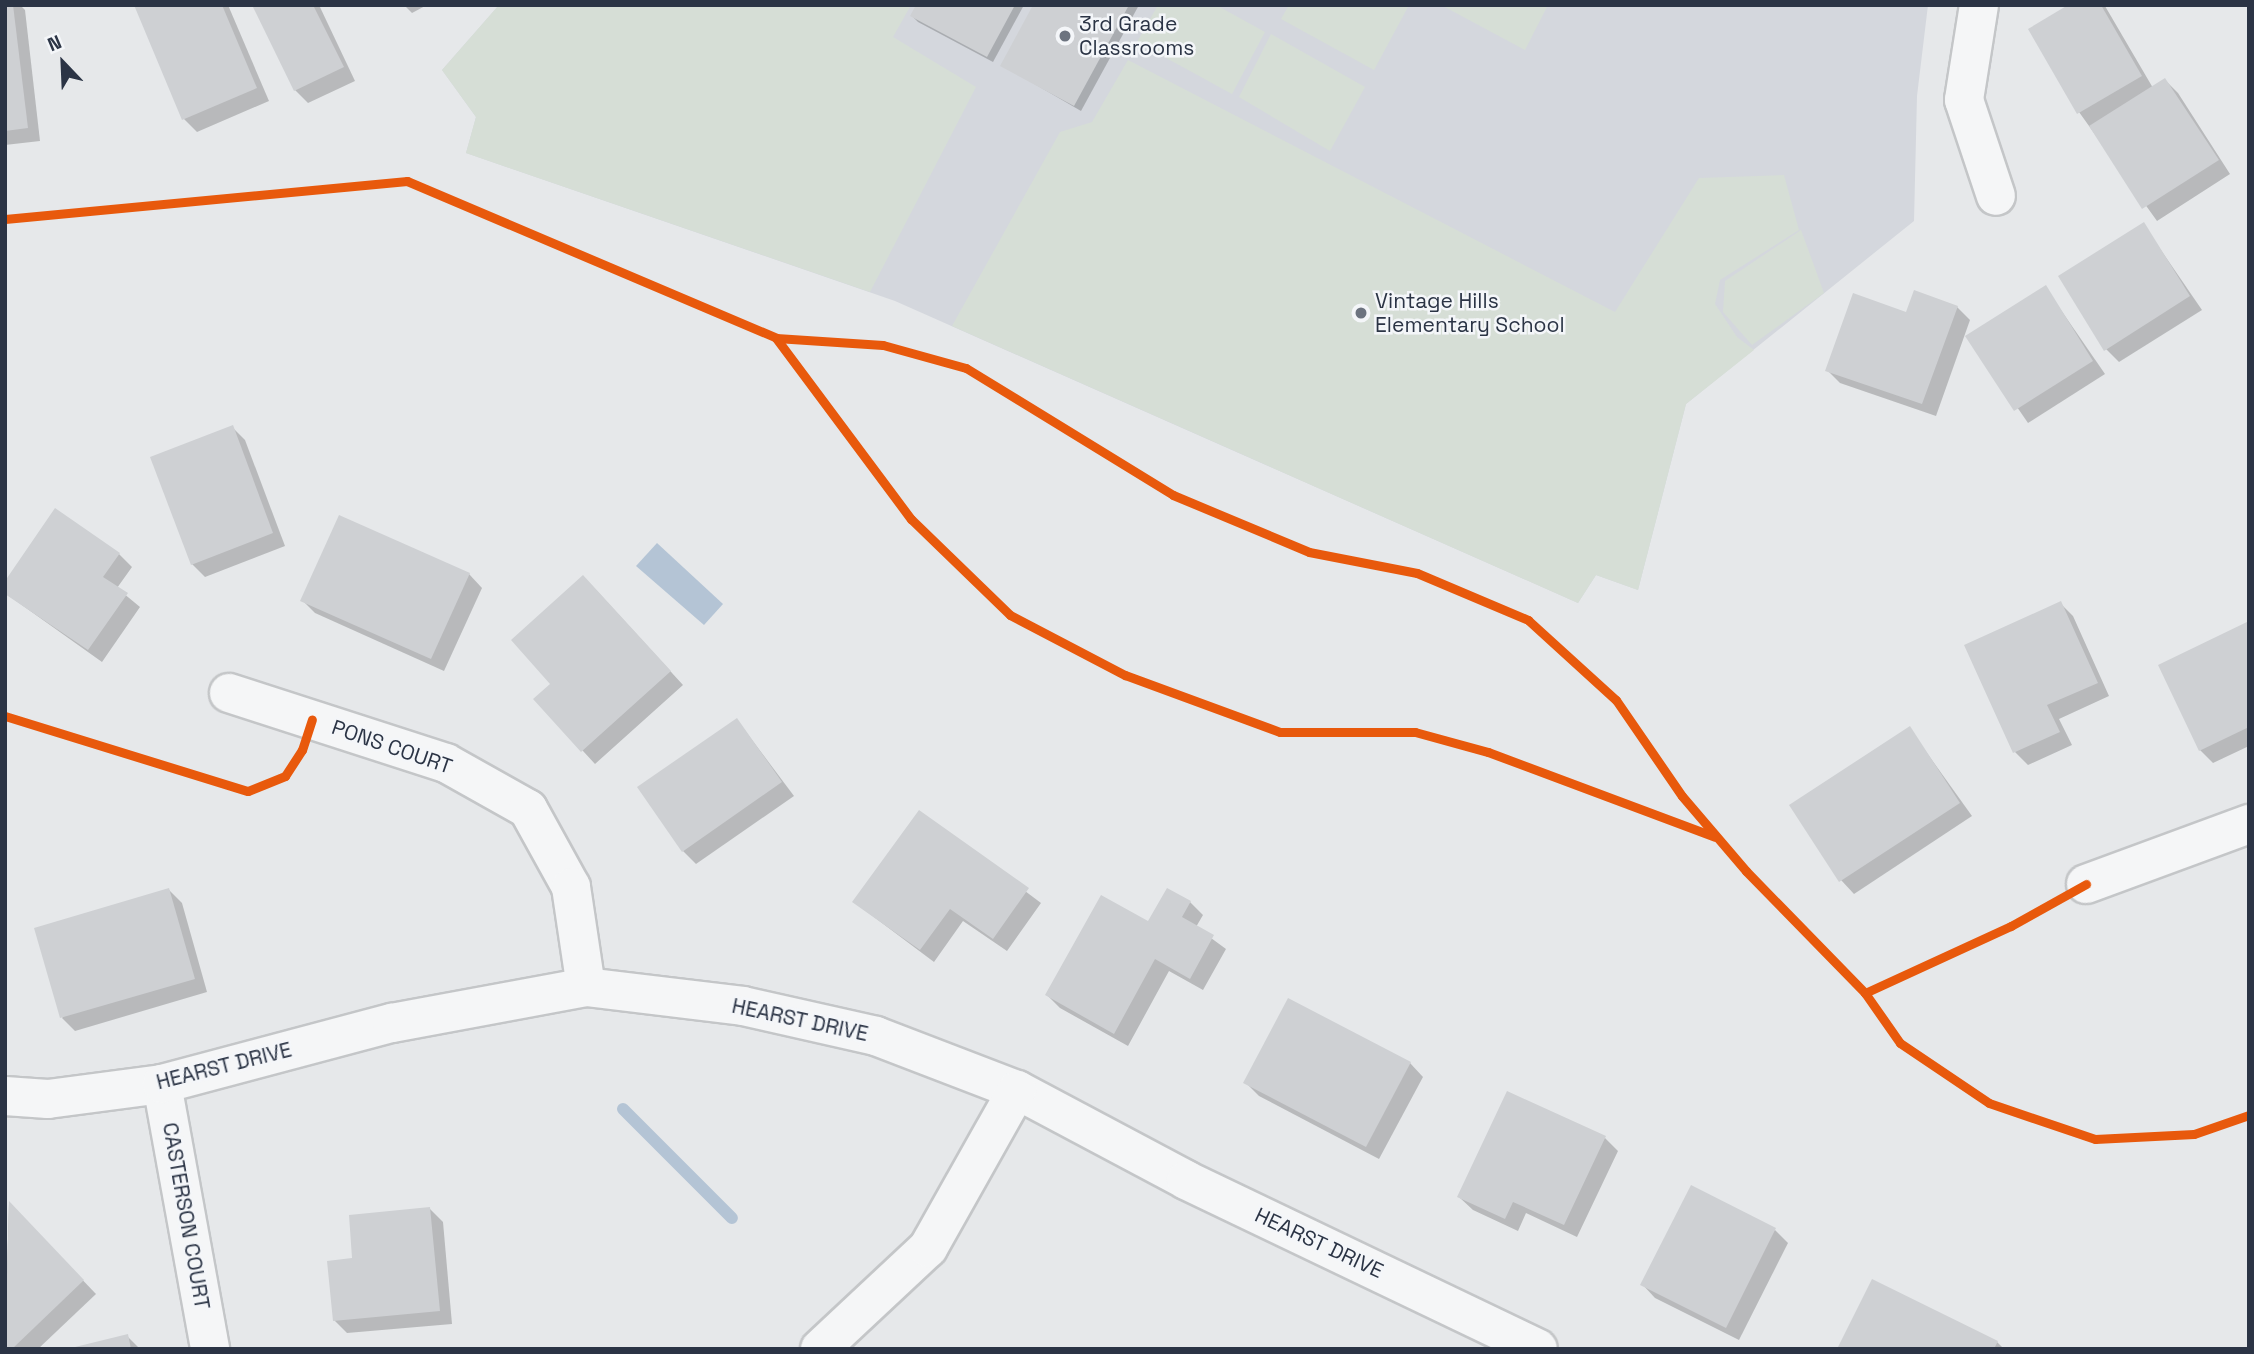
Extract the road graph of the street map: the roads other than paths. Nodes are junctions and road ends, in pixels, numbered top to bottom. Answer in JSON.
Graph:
{"nodes":[{"id":1,"x":1979,"y":5,"type":"edge"},
{"id":2,"x":1996,"y":196,"type":"dead end"},
{"id":3,"x":229,"y":693,"type":"dead end"},
{"id":4,"x":2249,"y":824,"type":"edge"},
{"id":5,"x":2086,"y":884,"type":"dead end"},
{"id":6,"x":586,"y":987,"type":"junction"},
{"id":7,"x":162,"y":1084,"type":"junction"},
{"id":8,"x":1017,"y":1090,"type":"junction"},
{"id":9,"x":5,"y":1096,"type":"edge"},
{"id":10,"x":210,"y":1349,"type":"edge"},
{"id":11,"x":820,"y":1349,"type":"edge"},
{"id":12,"x":1538,"y":1349,"type":"edge"}],
"edges":[{"from":1,"to":2,"type":"street"},
{"from":3,"to":6,"type":"street","name":"PONS COURT"},
{"from":4,"to":5,"type":"street"},
{"from":6,"to":7,"type":"street","name":"HEARST DRIVE"},
{"from":6,"to":8,"type":"street","name":"HEARST DRIVE"},
{"from":7,"to":9,"type":"street","name":"HEARST DRIVE"},
{"from":7,"to":10,"type":"street","name":"CASTERSON COURT"},
{"from":8,"to":11,"type":"street"},
{"from":8,"to":12,"type":"street","name":"HEARST DRIVE"}]}
